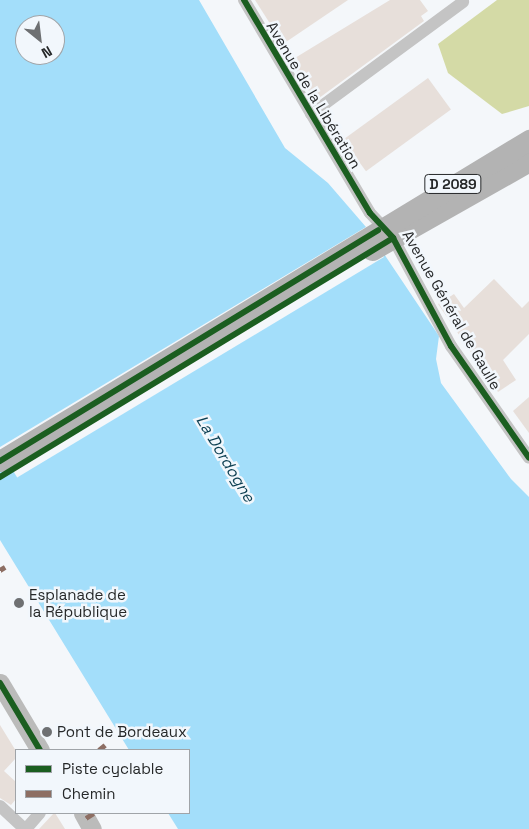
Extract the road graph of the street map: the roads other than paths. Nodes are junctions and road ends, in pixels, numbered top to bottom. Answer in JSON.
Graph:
{"nodes":[{"id":1,"x":244,"y":0,"type":"edge"},
{"id":2,"x":463,"y":2,"type":"dead end"},
{"id":3,"x":311,"y":114,"type":"junction"},
{"id":4,"x":529,"y":140,"type":"edge"},
{"id":5,"x":529,"y":161,"type":"edge"},
{"id":6,"x":384,"y":232,"type":"junction"},
{"id":7,"x":529,"y":458,"type":"edge"},
{"id":8,"x":0,"y":461,"type":"edge"},
{"id":9,"x":0,"y":477,"type":"edge"},
{"id":10,"x":0,"y":683,"type":"edge"},
{"id":11,"x":39,"y":749,"type":"edge"},
{"id":12,"x":0,"y":806,"type":"edge"},
{"id":13,"x":39,"y":814,"type":"edge"},
{"id":14,"x":84,"y":814,"type":"edge"},
{"id":15,"x":25,"y":829,"type":"edge"},
{"id":16,"x":92,"y":829,"type":"edge"}],
"edges":[{"from":1,"to":3,"type":"street","name":"Avenue de la Libération"},
{"from":2,"to":3,"type":"street"},
{"from":3,"to":6,"type":"street","name":"Avenue de la Libération"},
{"from":4,"to":6,"type":"main road","number":"D 2089"},
{"from":5,"to":6,"type":"main road","number":"D 2089"},
{"from":6,"to":7,"type":"street","name":"Avenue Général de Gaulle"},
{"from":6,"to":8,"type":"main road","number":"D 2089"},
{"from":6,"to":9,"type":"main road","number":"D 2089"},
{"from":10,"to":11,"type":"main road"},
{"from":12,"to":15,"type":"street"},
{"from":13,"to":15,"type":"street"},
{"from":14,"to":16,"type":"main road"}]}
